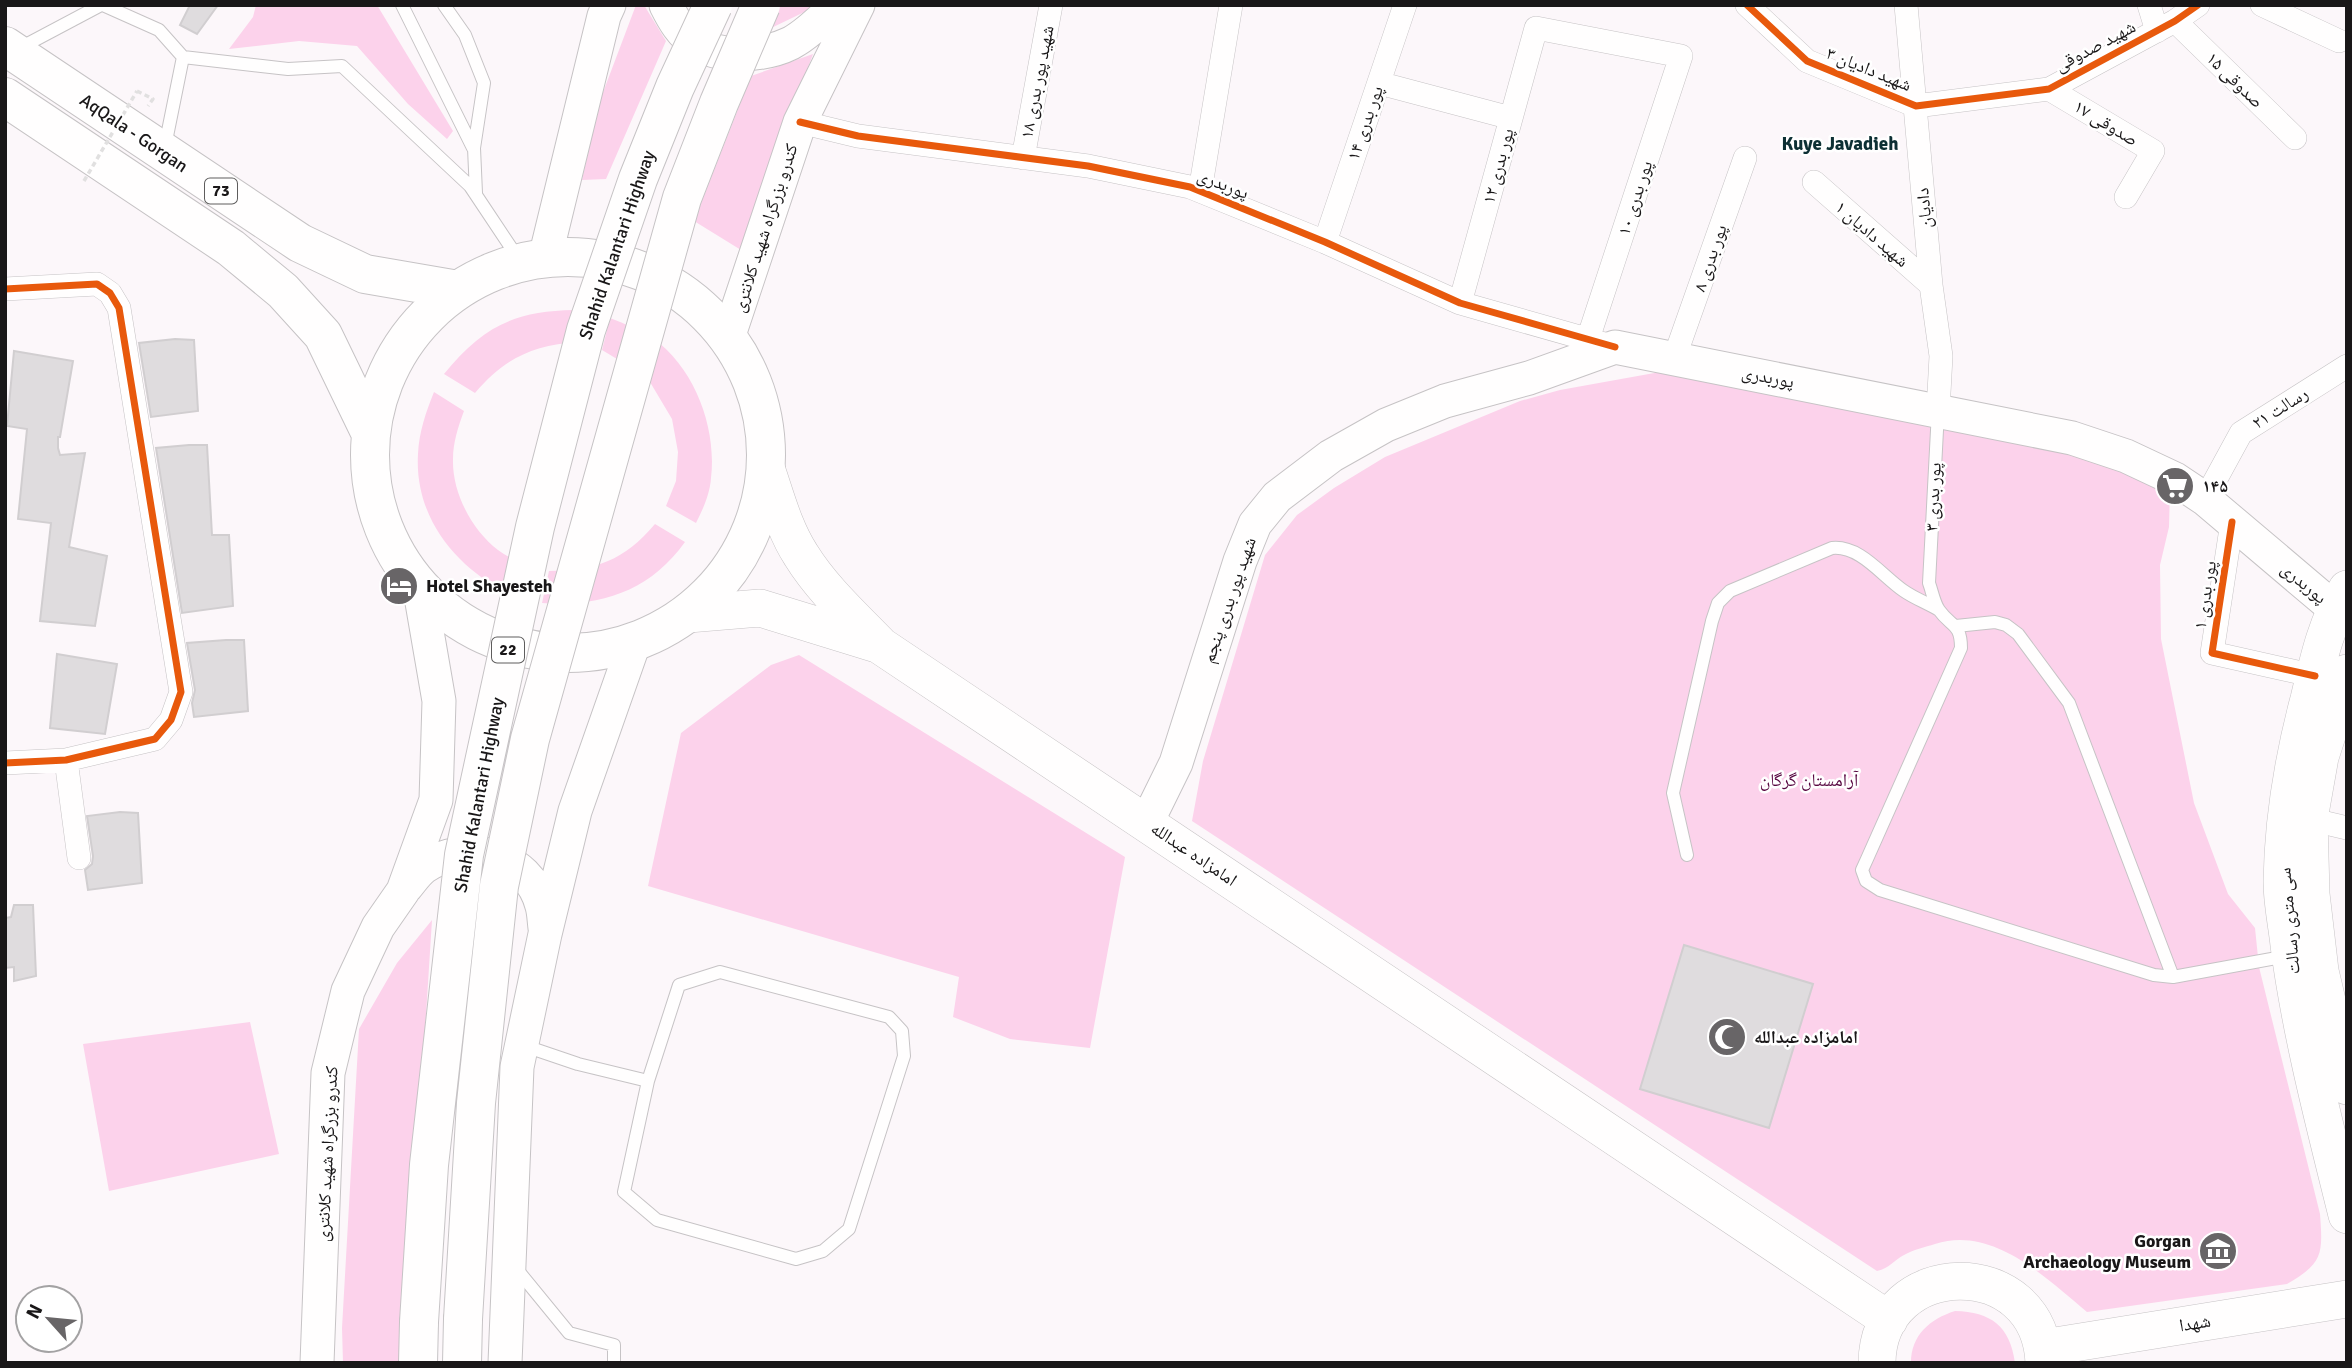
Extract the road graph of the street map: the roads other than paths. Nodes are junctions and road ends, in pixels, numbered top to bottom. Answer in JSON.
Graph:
{"nodes":[{"id":1,"x":102,"y":5,"type":"edge"},
{"id":2,"x":402,"y":5,"type":"edge"},
{"id":3,"x":444,"y":5,"type":"edge"},
{"id":4,"x":609,"y":5,"type":"edge"},
{"id":5,"x":666,"y":5,"type":"edge"},
{"id":6,"x":713,"y":5,"type":"edge"},
{"id":7,"x":761,"y":5,"type":"edge"},
{"id":8,"x":838,"y":5,"type":"edge"},
{"id":9,"x":858,"y":5,"type":"edge"},
{"id":10,"x":1051,"y":5,"type":"edge"},
{"id":11,"x":1231,"y":5,"type":"edge"},
{"id":12,"x":1405,"y":5,"type":"edge"},
{"id":13,"x":1747,"y":5,"type":"edge"},
{"id":14,"x":1906,"y":5,"type":"edge"},
{"id":15,"x":2149,"y":5,"type":"edge"},
{"id":16,"x":2198,"y":5,"type":"edge"},
{"id":17,"x":2262,"y":5,"type":"edge"},
{"id":18,"x":2166,"y":26,"type":"junction"},
{"id":19,"x":1536,"y":29,"type":"joint"},
{"id":20,"x":2339,"y":41,"type":"dead end"},
{"id":21,"x":9,"y":49,"type":"edge"},
{"id":22,"x":183,"y":57,"type":"junction"},
{"id":23,"x":1379,"y":83,"type":"junction"},
{"id":24,"x":2049,"y":89,"type":"junction"},
{"id":25,"x":5,"y":97,"type":"edge"},
{"id":26,"x":1916,"y":106,"type":"junction"},
{"id":27,"x":1511,"y":118,"type":"junction"},
{"id":28,"x":800,"y":121,"type":"junction"},
{"id":29,"x":2295,"y":138,"type":"dead end"},
{"id":30,"x":474,"y":148,"type":"junction"},
{"id":31,"x":163,"y":152,"type":"junction"},
{"id":32,"x":1023,"y":158,"type":"junction"},
{"id":33,"x":1745,"y":158,"type":"dead end"},
{"id":34,"x":1814,"y":182,"type":"dead end"},
{"id":35,"x":1200,"y":191,"type":"junction"},
{"id":36,"x":475,"y":194,"type":"junction"},
{"id":37,"x":2126,"y":197,"type":"dead end"},
{"id":38,"x":1325,"y":242,"type":"junction"},
{"id":39,"x":532,"y":260,"type":"junction"},
{"id":40,"x":1930,"y":285,"type":"junction"},
{"id":41,"x":5,"y":289,"type":"edge"},
{"id":42,"x":458,"y":290,"type":"junction"},
{"id":43,"x":1460,"y":303,"type":"junction"},
{"id":44,"x":728,"y":338,"type":"junction"},
{"id":45,"x":1602,"y":343,"type":"junction"},
{"id":46,"x":1674,"y":359,"type":"junction"},
{"id":47,"x":2347,"y":366,"type":"edge"},
{"id":48,"x":1938,"y":411,"type":"junction"},
{"id":49,"x":369,"y":432,"type":"junction"},
{"id":50,"x":766,"y":468,"type":"junction"},
{"id":51,"x":2205,"y":499,"type":"junction"},
{"id":52,"x":2232,"y":522,"type":"junction"},
{"id":53,"x":421,"y":591,"type":"junction"},
{"id":54,"x":2341,"y":599,"type":"edge"},
{"id":55,"x":1939,"y":610,"type":"junction"},
{"id":56,"x":688,"y":614,"type":"junction"},
{"id":57,"x":1956,"y":626,"type":"junction"},
{"id":58,"x":634,"y":646,"type":"junction"},
{"id":59,"x":881,"y":646,"type":"junction"},
{"id":60,"x":2331,"y":674,"type":"edge"},
{"id":61,"x":66,"y":760,"type":"junction"},
{"id":62,"x":5,"y":763,"type":"edge"},
{"id":63,"x":2309,"y":819,"type":"junction"},
{"id":64,"x":1147,"y":822,"type":"junction"},
{"id":65,"x":2347,"y":828,"type":"edge"},
{"id":66,"x":1688,"y":855,"type":"dead end"},
{"id":67,"x":79,"y":858,"type":"dead end"},
{"id":68,"x":403,"y":891,"type":"junction"},
{"id":69,"x":545,"y":934,"type":"junction"},
{"id":70,"x":2301,"y":967,"type":"junction"},
{"id":71,"x":2173,"y":977,"type":"junction"},
{"id":72,"x":522,"y":1045,"type":"junction"},
{"id":73,"x":648,"y":1081,"type":"junction"},
{"id":74,"x":2347,"y":1086,"type":"edge"},
{"id":75,"x":2347,"y":1215,"type":"edge"},
{"id":76,"x":509,"y":1259,"type":"junction"},
{"id":77,"x":2347,"y":1299,"type":"edge"},
{"id":78,"x":1889,"y":1320,"type":"junction"},
{"id":79,"x":2043,"y":1355,"type":"edge"},
{"id":80,"x":317,"y":1363,"type":"edge"},
{"id":81,"x":418,"y":1363,"type":"edge"},
{"id":82,"x":462,"y":1363,"type":"edge"},
{"id":83,"x":505,"y":1363,"type":"edge"},
{"id":84,"x":614,"y":1363,"type":"edge"},
{"id":85,"x":1877,"y":1363,"type":"edge"}],
"edges":[{"from":1,"to":21,"type":"lane"},
{"from":1,"to":22,"type":"lane"},
{"from":2,"to":30,"type":"lane"},
{"from":3,"to":30,"type":"lane"},
{"from":4,"to":39,"type":"main road"},
{"from":5,"to":8,"type":"main road"},
{"from":6,"to":81,"type":"highway","name":"Shahid Kalantari Highway","number":"22","bridge":true},
{"from":7,"to":82,"type":"highway","bridge":true},
{"from":9,"to":28,"type":"main road","name":"کندرو بزرگراه شهید کلانتری"},
{"from":10,"to":32,"type":"street","name":"شهید پور بدری ۱۸"},
{"from":11,"to":35,"type":"street"},
{"from":12,"to":23,"type":"street","name":"پور بدری ۱۴"},
{"from":13,"to":26,"type":"street","name":"۳ شهید دادیان"},
{"from":14,"to":26,"type":"street","name":"دادیان"},
{"from":15,"to":18,"type":"street"},
{"from":16,"to":18,"type":"street","name":"شهید صدوقی"},
{"from":17,"to":20,"type":"street"},
{"from":18,"to":24,"type":"street","name":"شهید صدوقی"},
{"from":18,"to":29,"type":"street","name":"۱۵ صدوقی"},
{"from":19,"to":27,"type":"street","name":"پور بدری ۱۲"},
{"from":19,"to":45,"type":"street","name":"پور بدری ۱۰"},
{"from":21,"to":31,"type":"highway","name":"AqQala - Gorgan","number":"73"},
{"from":22,"to":31,"type":"lane"},
{"from":22,"to":36,"type":"lane"},
{"from":23,"to":27,"type":"street"},
{"from":23,"to":38,"type":"street","name":"پور بدری ۱۴"},
{"from":24,"to":26,"type":"street","name":"شهید صدوقی"},
{"from":24,"to":37,"type":"street","name":"۱۷ صدوقی"},
{"from":25,"to":49,"type":"highway","number":"73"},
{"from":26,"to":40,"type":"street","name":"دادیان"},
{"from":27,"to":43,"type":"street","name":"پور بدری ۱۲"},
{"from":28,"to":32,"type":"street","name":"پوربدری"},
{"from":28,"to":44,"type":"main road","name":"کندرو بزرگراه شهید کلانتری"},
{"from":30,"to":36,"type":"lane"},
{"from":31,"to":42,"type":"highway","name":"AqQala - Gorgan","number":"73"},
{"from":32,"to":35,"type":"street","name":"پوربدری"},
{"from":33,"to":46,"type":"street","name":"پور بدری ۸"},
{"from":34,"to":40,"type":"street","name":"۱ شهید دادیان"},
{"from":35,"to":38,"type":"street","name":"پوربدری"},
{"from":36,"to":39,"type":"lane"},
{"from":38,"to":43,"type":"street","name":"پوربدری"},
{"from":39,"to":42,"type":"highway","number":"22"},
{"from":39,"to":44,"type":"highway","number":"22"},
{"from":40,"to":48,"type":"street","name":"دادیان"},
{"from":41,"to":61,"type":"street"},
{"from":42,"to":49,"type":"highway","number":"22"},
{"from":43,"to":45,"type":"street","name":"پوربدری"},
{"from":44,"to":50,"type":"highway","number":"22"},
{"from":45,"to":46,"type":"main road","name":"پوربدری"},
{"from":45,"to":64,"type":"main road","name":"شهید پور بدری پنجم"},
{"from":46,"to":48,"type":"main road","name":"پوربدری"},
{"from":47,"to":51,"type":"street","name":"۲۱ رسالت"},
{"from":48,"to":51,"type":"main road","name":"پوربدری"},
{"from":48,"to":55,"type":"lane","name":"پور بدری ۳"},
{"from":49,"to":53,"type":"highway","number":"22"},
{"from":50,"to":56,"type":"highway","number":"22"},
{"from":50,"to":59,"type":"main road","name":"امامزاده عبدالله"},
{"from":51,"to":52,"type":"main road","name":"پوربدری"},
{"from":52,"to":54,"type":"main road","name":"پوربدری"},
{"from":52,"to":60,"type":"street","name":"پور بدری ۱"},
{"from":53,"to":58,"type":"highway","number":"22"},
{"from":53,"to":68,"type":"main road","name":"کندرو بزرگراه شهید کلانتری"},
{"from":54,"to":60,"type":"main road","name":"سی متری رسالت"},
{"from":55,"to":57,"type":"lane"},
{"from":55,"to":66,"type":"lane"},
{"from":56,"to":58,"type":"highway","number":"22"},
{"from":56,"to":59,"type":"main road","name":"امامزاده عبدالله"},
{"from":57,"to":71,"type":"lane"},
{"from":57,"to":71,"type":"lane"},
{"from":58,"to":69,"type":"main road"},
{"from":59,"to":64,"type":"main road","name":"امامزاده عبدالله"},
{"from":60,"to":63,"type":"main road","name":"سی متری رسالت"},
{"from":60,"to":70,"type":"main road","name":"سی متری رسالت"},
{"from":61,"to":62,"type":"street"},
{"from":61,"to":67,"type":"street"},
{"from":63,"to":65,"type":"street"},
{"from":63,"to":70,"type":"main road","name":"سی متری رسالت"},
{"from":64,"to":78,"type":"main road","name":"امامزاده عبدالله"},
{"from":68,"to":69,"type":"main road"},
{"from":68,"to":80,"type":"main road","name":"کندرو بزرگراه شهید کلانتری"},
{"from":69,"to":72,"type":"main road"},
{"from":70,"to":71,"type":"lane"},
{"from":70,"to":74,"type":"main road","name":"سی متری رسالت"},
{"from":70,"to":75,"type":"main road","name":"سی متری رسالت"},
{"from":72,"to":73,"type":"lane"},
{"from":72,"to":76,"type":"main road"},
{"from":73,"to":73,"type":"lane"},
{"from":76,"to":83,"type":"main road"},
{"from":76,"to":84,"type":"lane"},
{"from":77,"to":79,"type":"main road","name":"شهدا"},
{"from":78,"to":79,"type":"main road"},
{"from":78,"to":85,"type":"main road"}]}
